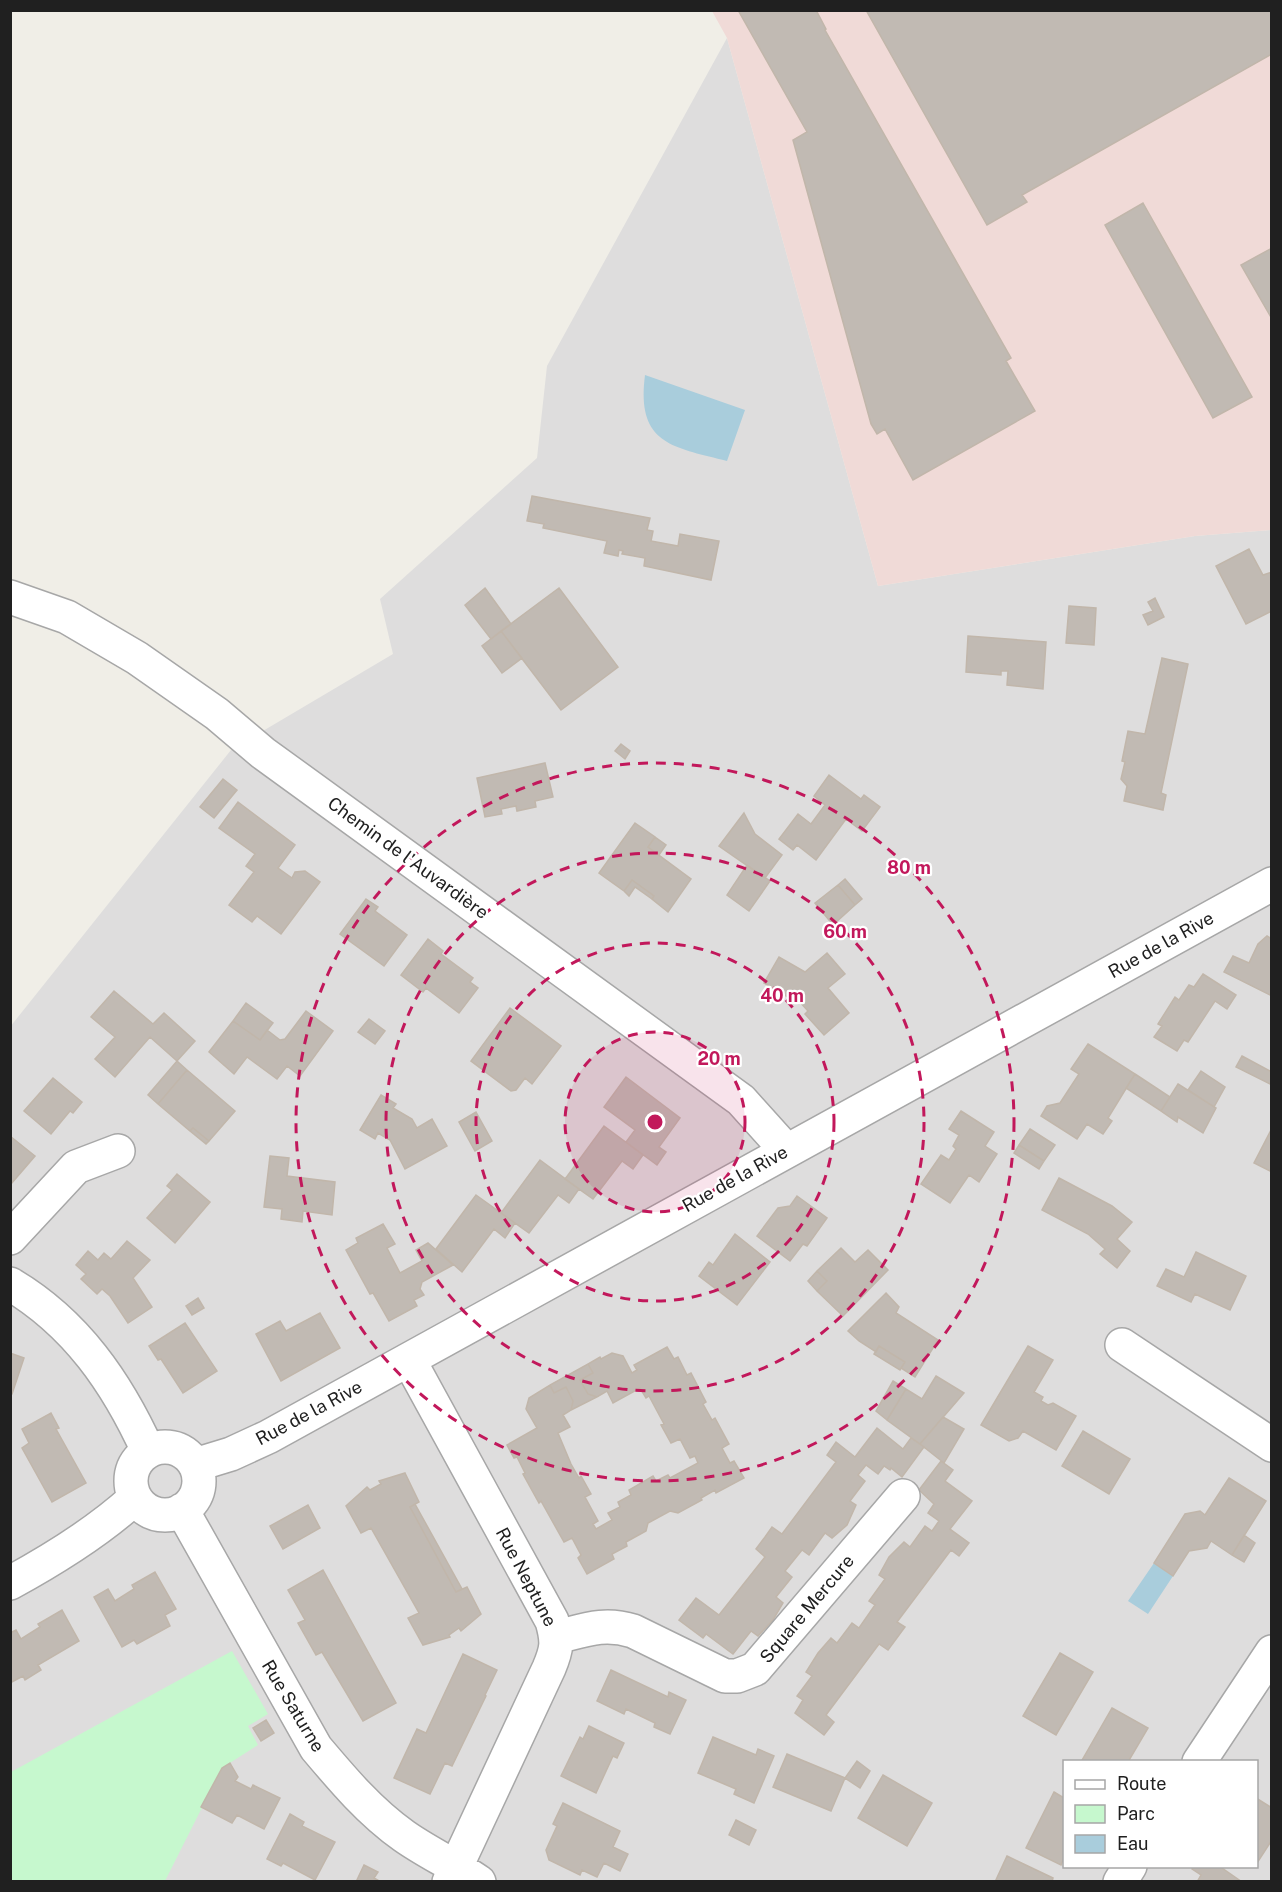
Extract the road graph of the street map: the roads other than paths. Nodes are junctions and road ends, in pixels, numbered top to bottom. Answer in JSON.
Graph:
{"nodes":[{"id":1,"x":10,"y":597,"type":"edge"},
{"id":2,"x":1272,"y":884,"type":"edge"},
{"id":3,"x":118,"y":1151,"type":"dead end"},
{"id":4,"x":784,"y":1152,"type":"junction"},
{"id":5,"x":10,"y":1238,"type":"edge"},
{"id":6,"x":10,"y":1284,"type":"edge"},
{"id":7,"x":1122,"y":1345,"type":"dead end"},
{"id":8,"x":409,"y":1360,"type":"junction"},
{"id":9,"x":1272,"y":1445,"type":"edge"},
{"id":10,"x":148,"y":1451,"type":"junction"},
{"id":11,"x":195,"y":1465,"type":"junction"},
{"id":12,"x":903,"y":1496,"type":"dead end"},
{"id":13,"x":135,"y":1498,"type":"junction"},
{"id":14,"x":182,"y":1510,"type":"junction"},
{"id":15,"x":10,"y":1583,"type":"edge"},
{"id":16,"x":557,"y":1637,"type":"junction"},
{"id":17,"x":1272,"y":1652,"type":"edge"},
{"id":18,"x":1200,"y":1760,"type":"edge"},
{"id":19,"x":1129,"y":1868,"type":"edge"},
{"id":20,"x":461,"y":1876,"type":"edge"},
{"id":21,"x":1120,"y":1881,"type":"edge"}],
"edges":[{"from":1,"to":4,"type":"street","name":"Chemin de l'Auvardière"},
{"from":2,"to":4,"type":"street","name":"Rue de la Rive"},
{"from":3,"to":5,"type":"street"},
{"from":4,"to":8,"type":"street","name":"Rue de la Rive"},
{"from":6,"to":10,"type":"street"},
{"from":7,"to":9,"type":"street"},
{"from":8,"to":11,"type":"street","name":"Rue de la Rive"},
{"from":8,"to":16,"type":"street","name":"Rue Neptune"},
{"from":10,"to":11,"type":"street"},
{"from":10,"to":13,"type":"street"},
{"from":11,"to":14,"type":"street"},
{"from":12,"to":16,"type":"street","name":"Square Mercure"},
{"from":13,"to":14,"type":"street"},
{"from":13,"to":15,"type":"street"},
{"from":14,"to":20,"type":"street","name":"Rue Saturne"},
{"from":16,"to":20,"type":"street","name":"Rue Neptune"},
{"from":17,"to":18,"type":"street"},
{"from":19,"to":21,"type":"street"}]}
